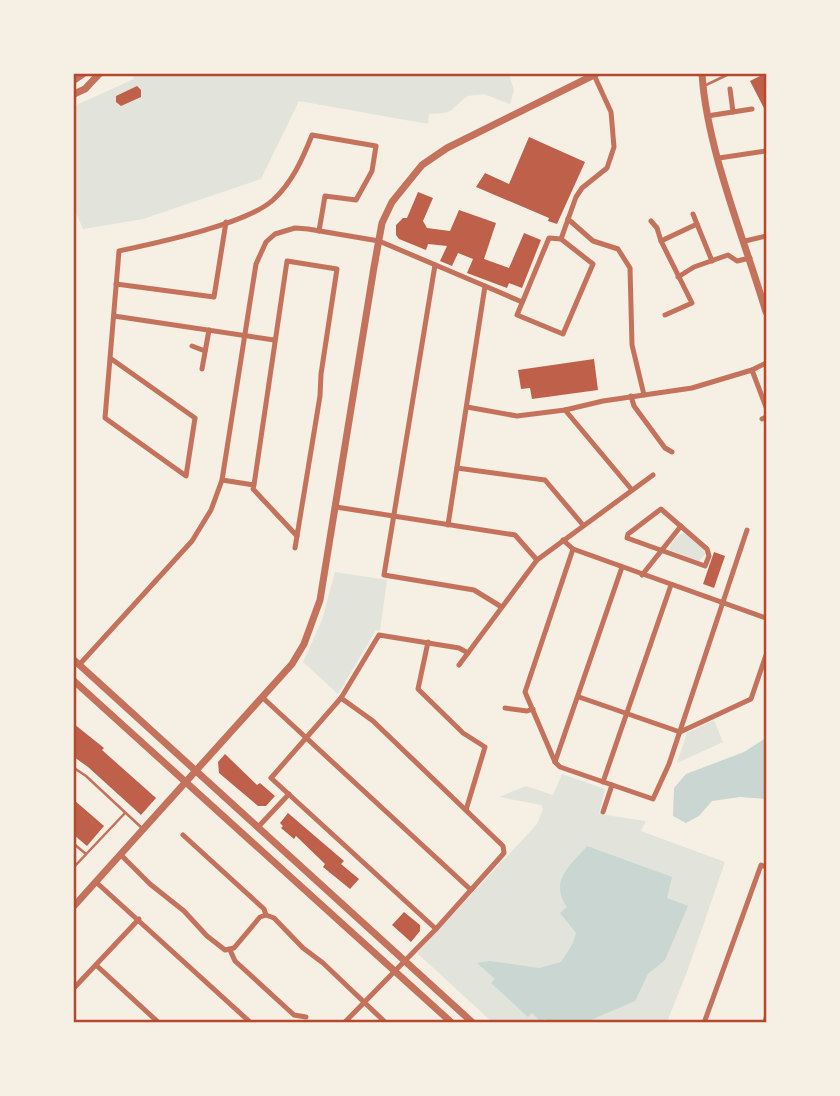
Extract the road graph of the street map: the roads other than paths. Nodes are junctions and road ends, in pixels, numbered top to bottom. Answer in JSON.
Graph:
{"nodes":[{"id":1,"x":83,"y":74,"type":"edge"},
{"id":2,"x":99,"y":74,"type":"edge"},
{"id":3,"x":595,"y":74,"type":"edge"},
{"id":4,"x":702,"y":74,"type":"edge"},
{"id":5,"x":729,"y":74,"type":"edge"},
{"id":6,"x":74,"y":80,"type":"edge"},
{"id":7,"x":703,"y":86,"type":"junction"},
{"id":8,"x":730,"y":89,"type":"dead end"},
{"id":9,"x":74,"y":94,"type":"edge"},
{"id":10,"x":752,"y":109,"type":"dead end"},
{"id":11,"x":733,"y":112,"type":"junction"},
{"id":12,"x":707,"y":116,"type":"junction"},
{"id":13,"x":766,"y":151,"type":"edge"},
{"id":14,"x":719,"y":158,"type":"junction"},
{"id":15,"x":693,"y":215,"type":"dead end"},
{"id":16,"x":568,"y":219,"type":"junction"},
{"id":17,"x":651,"y":221,"type":"dead end"},
{"id":18,"x":226,"y":222,"type":"junction"},
{"id":19,"x":697,"y":224,"type":"junction"},
{"id":20,"x":319,"y":230,"type":"junction"},
{"id":21,"x":766,"y":236,"type":"edge"},
{"id":22,"x":561,"y":239,"type":"junction"},
{"id":23,"x":379,"y":241,"type":"junction"},
{"id":24,"x":661,"y":241,"type":"junction"},
{"id":25,"x":745,"y":241,"type":"junction"},
{"id":26,"x":750,"y":258,"type":"junction"},
{"id":27,"x":712,"y":261,"type":"junction"},
{"id":28,"x":435,"y":265,"type":"junction"},
{"id":29,"x":678,"y":276,"type":"junction"},
{"id":30,"x":117,"y":284,"type":"junction"},
{"id":31,"x":485,"y":286,"type":"junction"},
{"id":32,"x":522,"y":302,"type":"junction"},
{"id":33,"x":670,"y":302,"type":"dead end"},
{"id":34,"x":692,"y":303,"type":"junction"},
{"id":35,"x":674,"y":311,"type":"junction"},
{"id":36,"x":696,"y":312,"type":"dead end"},
{"id":37,"x":766,"y":312,"type":"edge"},
{"id":38,"x":665,"y":315,"type":"dead end"},
{"id":39,"x":114,"y":316,"type":"junction"},
{"id":40,"x":209,"y":330,"type":"junction"},
{"id":41,"x":245,"y":335,"type":"junction"},
{"id":42,"x":274,"y":340,"type":"junction"},
{"id":43,"x":192,"y":346,"type":"dead end"},
{"id":44,"x":205,"y":351,"type":"junction"},
{"id":45,"x":110,"y":358,"type":"junction"},
{"id":46,"x":766,"y":363,"type":"edge"},
{"id":47,"x":202,"y":369,"type":"dead end"},
{"id":48,"x":751,"y":370,"type":"junction"},
{"id":49,"x":644,"y":395,"type":"junction"},
{"id":50,"x":631,"y":396,"type":"junction"},
{"id":51,"x":467,"y":407,"type":"junction"},
{"id":52,"x":766,"y":407,"type":"edge"},
{"id":53,"x":565,"y":411,"type":"junction"},
{"id":54,"x":660,"y":441,"type":"junction"},
{"id":55,"x":652,"y":447,"type":"dead end"},
{"id":56,"x":672,"y":452,"type":"dead end"},
{"id":57,"x":457,"y":468,"type":"junction"},
{"id":58,"x":653,"y":475,"type":"dead end"},
{"id":59,"x":222,"y":480,"type":"junction"},
{"id":60,"x":254,"y":485,"type":"junction"},
{"id":61,"x":632,"y":490,"type":"junction"},
{"id":62,"x":336,"y":507,"type":"junction"},
{"id":63,"x":393,"y":516,"type":"junction"},
{"id":64,"x":448,"y":525,"type":"junction"},
{"id":65,"x":583,"y":525,"type":"junction"},
{"id":66,"x":681,"y":526,"type":"junction"},
{"id":67,"x":747,"y":530,"type":"dead end"},
{"id":68,"x":297,"y":536,"type":"junction"},
{"id":69,"x":563,"y":540,"type":"junction"},
{"id":70,"x":295,"y":548,"type":"dead end"},
{"id":71,"x":573,"y":549,"type":"junction"},
{"id":72,"x":662,"y":550,"type":"junction"},
{"id":73,"x":537,"y":559,"type":"junction"},
{"id":74,"x":622,"y":567,"type":"junction"},
{"id":75,"x":642,"y":575,"type":"junction"},
{"id":76,"x":671,"y":585,"type":"junction"},
{"id":77,"x":724,"y":604,"type":"junction"},
{"id":78,"x":500,"y":606,"type":"junction"},
{"id":79,"x":766,"y":618,"type":"edge"},
{"id":80,"x":428,"y":642,"type":"junction"},
{"id":81,"x":468,"y":653,"type":"junction"},
{"id":82,"x":766,"y":657,"type":"edge"},
{"id":83,"x":76,"y":662,"type":"edge"},
{"id":84,"x":458,"y":665,"type":"dead end"},
{"id":85,"x":74,"y":681,"type":"edge"},
{"id":86,"x":579,"y":697,"type":"junction"},
{"id":87,"x":262,"y":698,"type":"junction"},
{"id":88,"x":341,"y":698,"type":"junction"},
{"id":89,"x":505,"y":708,"type":"dead end"},
{"id":90,"x":533,"y":709,"type":"junction"},
{"id":91,"x":627,"y":714,"type":"junction"},
{"id":92,"x":680,"y":732,"type":"junction"},
{"id":93,"x":307,"y":739,"type":"junction"},
{"id":94,"x":555,"y":762,"type":"junction"},
{"id":95,"x":74,"y":768,"type":"edge"},
{"id":96,"x":195,"y":770,"type":"junction"},
{"id":97,"x":185,"y":780,"type":"junction"},
{"id":98,"x":603,"y":782,"type":"junction"},
{"id":99,"x":612,"y":785,"type":"junction"},
{"id":100,"x":289,"y":794,"type":"junction"},
{"id":101,"x":466,"y":810,"type":"junction"},
{"id":102,"x":603,"y":812,"type":"dead end"},
{"id":103,"x":125,"y":813,"type":"junction"},
{"id":104,"x":259,"y":827,"type":"junction"},
{"id":105,"x":143,"y":829,"type":"junction"},
{"id":106,"x":183,"y":835,"type":"dead end"},
{"id":107,"x":74,"y":844,"type":"edge"},
{"id":108,"x":86,"y":854,"type":"junction"},
{"id":109,"x":121,"y":855,"type":"junction"},
{"id":110,"x":74,"y":867,"type":"edge"},
{"id":111,"x":766,"y":867,"type":"edge"},
{"id":112,"x":96,"y":881,"type":"junction"},
{"id":113,"x":471,"y":890,"type":"junction"},
{"id":114,"x":74,"y":906,"type":"edge"},
{"id":115,"x":266,"y":915,"type":"junction"},
{"id":116,"x":139,"y":919,"type":"junction"},
{"id":117,"x":436,"y":929,"type":"junction"},
{"id":118,"x":230,"y":950,"type":"junction"},
{"id":119,"x":405,"y":960,"type":"junction"},
{"id":120,"x":96,"y":965,"type":"junction"},
{"id":121,"x":394,"y":971,"type":"junction"},
{"id":122,"x":74,"y":988,"type":"edge"},
{"id":123,"x":363,"y":1002,"type":"junction"},
{"id":124,"x":306,"y":1017,"type":"dead end"},
{"id":125,"x":159,"y":1023,"type":"edge"},
{"id":126,"x":251,"y":1023,"type":"edge"},
{"id":127,"x":344,"y":1023,"type":"edge"},
{"id":128,"x":386,"y":1023,"type":"edge"},
{"id":129,"x":452,"y":1023,"type":"edge"},
{"id":130,"x":473,"y":1023,"type":"edge"},
{"id":131,"x":704,"y":1023,"type":"edge"}],
"edges":[{"from":1,"to":6,"type":"street"},
{"from":2,"to":9,"type":"street"},
{"from":3,"to":16,"type":"street"},
{"from":3,"to":23,"type":"street"},
{"from":4,"to":7,"type":"street"},
{"from":5,"to":7,"type":"lane"},
{"from":7,"to":12,"type":"street"},
{"from":8,"to":11,"type":"street"},
{"from":10,"to":11,"type":"street"},
{"from":11,"to":12,"type":"street"},
{"from":12,"to":14,"type":"street"},
{"from":13,"to":14,"type":"street"},
{"from":14,"to":25,"type":"street"},
{"from":15,"to":19,"type":"street"},
{"from":16,"to":22,"type":"street"},
{"from":16,"to":49,"type":"street"},
{"from":17,"to":24,"type":"street"},
{"from":18,"to":20,"type":"street"},
{"from":18,"to":30,"type":"street"},
{"from":18,"to":30,"type":"street"},
{"from":19,"to":24,"type":"street"},
{"from":19,"to":27,"type":"street"},
{"from":20,"to":23,"type":"street"},
{"from":20,"to":41,"type":"street"},
{"from":21,"to":25,"type":"street"},
{"from":22,"to":32,"type":"street"},
{"from":22,"to":32,"type":"street"},
{"from":23,"to":28,"type":"street"},
{"from":23,"to":62,"type":"street"},
{"from":24,"to":29,"type":"street"},
{"from":25,"to":26,"type":"street"},
{"from":26,"to":27,"type":"street"},
{"from":26,"to":37,"type":"street"},
{"from":27,"to":29,"type":"street"},
{"from":28,"to":31,"type":"street"},
{"from":28,"to":63,"type":"street"},
{"from":29,"to":34,"type":"street"},
{"from":30,"to":39,"type":"street"},
{"from":31,"to":32,"type":"street"},
{"from":31,"to":51,"type":"street"},
{"from":33,"to":35,"type":"street"},
{"from":34,"to":35,"type":"street"},
{"from":34,"to":36,"type":"street"},
{"from":35,"to":38,"type":"street"},
{"from":39,"to":40,"type":"street"},
{"from":39,"to":45,"type":"street"},
{"from":40,"to":41,"type":"street"},
{"from":40,"to":44,"type":"street"},
{"from":41,"to":42,"type":"street"},
{"from":41,"to":59,"type":"street"},
{"from":42,"to":60,"type":"street"},
{"from":42,"to":68,"type":"street"},
{"from":43,"to":44,"type":"street"},
{"from":44,"to":47,"type":"street"},
{"from":45,"to":45,"type":"street"},
{"from":46,"to":48,"type":"street"},
{"from":48,"to":49,"type":"street"},
{"from":48,"to":52,"type":"street"},
{"from":49,"to":50,"type":"street"},
{"from":50,"to":53,"type":"street"},
{"from":50,"to":54,"type":"street"},
{"from":51,"to":53,"type":"street"},
{"from":51,"to":57,"type":"street"},
{"from":53,"to":61,"type":"street"},
{"from":54,"to":55,"type":"street"},
{"from":54,"to":56,"type":"street"},
{"from":57,"to":64,"type":"street"},
{"from":57,"to":65,"type":"street"},
{"from":58,"to":61,"type":"street"},
{"from":59,"to":60,"type":"street"},
{"from":59,"to":83,"type":"street"},
{"from":60,"to":68,"type":"street"},
{"from":61,"to":65,"type":"street"},
{"from":62,"to":63,"type":"street"},
{"from":62,"to":87,"type":"street"},
{"from":63,"to":64,"type":"street"},
{"from":63,"to":78,"type":"street"},
{"from":64,"to":73,"type":"street"},
{"from":65,"to":69,"type":"street"},
{"from":66,"to":72,"type":"street"},
{"from":66,"to":72,"type":"street"},
{"from":66,"to":72,"type":"street"},
{"from":67,"to":77,"type":"street"},
{"from":68,"to":70,"type":"street"},
{"from":69,"to":71,"type":"street"},
{"from":69,"to":73,"type":"street"},
{"from":71,"to":74,"type":"street"},
{"from":71,"to":90,"type":"street"},
{"from":72,"to":75,"type":"street"},
{"from":73,"to":78,"type":"street"},
{"from":74,"to":75,"type":"street"},
{"from":74,"to":86,"type":"street"},
{"from":75,"to":76,"type":"street"},
{"from":76,"to":77,"type":"street"},
{"from":76,"to":91,"type":"street"},
{"from":77,"to":79,"type":"street"},
{"from":77,"to":92,"type":"street"},
{"from":78,"to":81,"type":"street"},
{"from":80,"to":81,"type":"street"},
{"from":80,"to":88,"type":"street"},
{"from":80,"to":101,"type":"street"},
{"from":81,"to":84,"type":"street"},
{"from":82,"to":92,"type":"street"},
{"from":83,"to":96,"type":"street"},
{"from":85,"to":97,"type":"street"},
{"from":86,"to":91,"type":"street"},
{"from":86,"to":94,"type":"street"},
{"from":87,"to":93,"type":"street"},
{"from":87,"to":96,"type":"street"},
{"from":88,"to":93,"type":"street"},
{"from":88,"to":101,"type":"street"},
{"from":89,"to":90,"type":"street"},
{"from":90,"to":94,"type":"street"},
{"from":91,"to":92,"type":"street"},
{"from":91,"to":98,"type":"street"},
{"from":92,"to":99,"type":"street"},
{"from":93,"to":100,"type":"street"},
{"from":93,"to":113,"type":"street"},
{"from":94,"to":98,"type":"street"},
{"from":95,"to":103,"type":"lane"},
{"from":96,"to":97,"type":"street"},
{"from":96,"to":104,"type":"street"},
{"from":97,"to":105,"type":"street"},
{"from":97,"to":121,"type":"street"},
{"from":98,"to":99,"type":"street"},
{"from":99,"to":102,"type":"street"},
{"from":100,"to":104,"type":"street"},
{"from":100,"to":117,"type":"street"},
{"from":101,"to":113,"type":"street"},
{"from":103,"to":105,"type":"lane"},
{"from":103,"to":108,"type":"lane"},
{"from":104,"to":119,"type":"street"},
{"from":105,"to":109,"type":"street"},
{"from":106,"to":115,"type":"street"},
{"from":107,"to":108,"type":"lane"},
{"from":108,"to":110,"type":"lane"},
{"from":109,"to":112,"type":"street"},
{"from":109,"to":118,"type":"street"},
{"from":111,"to":131,"type":"street"},
{"from":112,"to":114,"type":"street"},
{"from":112,"to":116,"type":"street"},
{"from":113,"to":117,"type":"street"},
{"from":115,"to":118,"type":"street"},
{"from":115,"to":123,"type":"street"},
{"from":116,"to":120,"type":"street"},
{"from":116,"to":126,"type":"street"},
{"from":117,"to":119,"type":"street"},
{"from":118,"to":124,"type":"street"},
{"from":119,"to":121,"type":"street"},
{"from":119,"to":130,"type":"street"},
{"from":120,"to":122,"type":"street"},
{"from":120,"to":125,"type":"street"},
{"from":121,"to":123,"type":"street"},
{"from":121,"to":129,"type":"street"},
{"from":123,"to":127,"type":"street"},
{"from":123,"to":128,"type":"street"}]}
